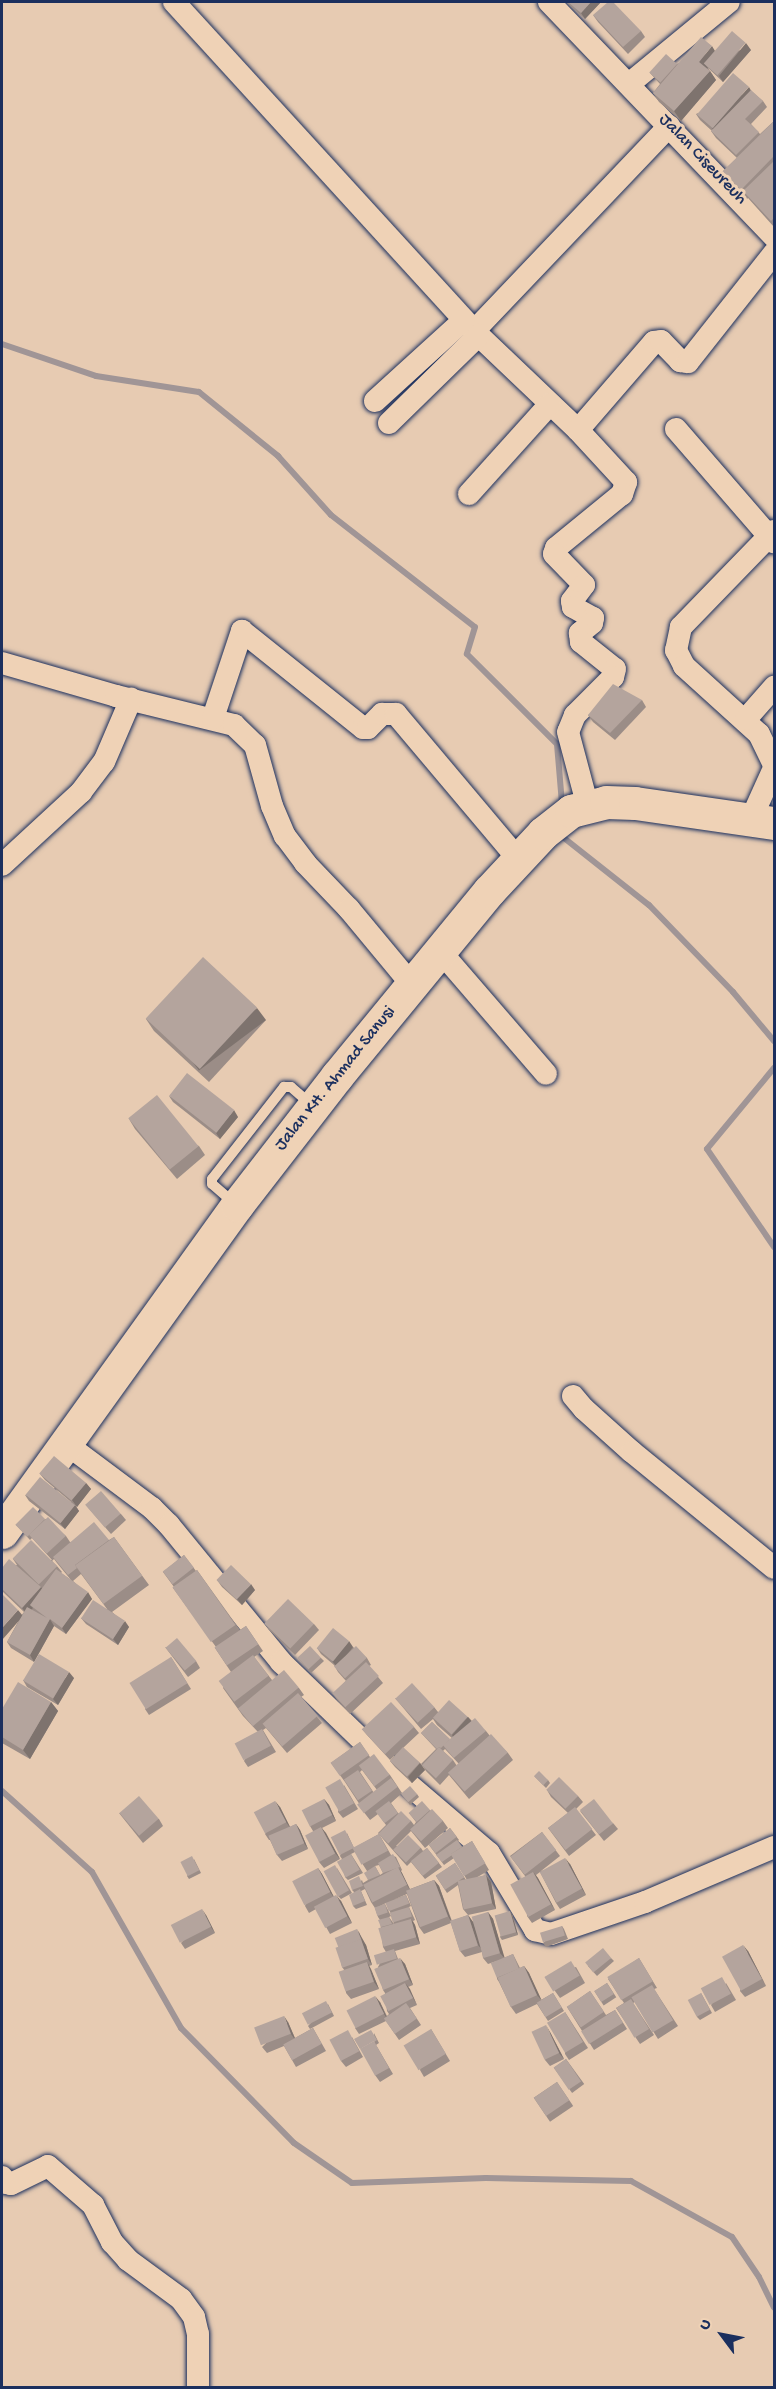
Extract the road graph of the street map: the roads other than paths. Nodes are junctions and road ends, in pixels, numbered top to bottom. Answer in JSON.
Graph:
{"nodes":[{"id":1,"x":174,"y":2,"type":"edge"},
{"id":2,"x":549,"y":2,"type":"edge"},
{"id":3,"x":729,"y":2,"type":"edge"},
{"id":4,"x":629,"y":84,"type":"junction"},
{"id":5,"x":669,"y":126,"type":"junction"},
{"id":6,"x":774,"y":237,"type":"edge"},
{"id":7,"x":774,"y":253,"type":"edge"},
{"id":8,"x":472,"y":329,"type":"junction"},
{"id":9,"x":375,"y":401,"type":"dead end"},
{"id":10,"x":550,"y":404,"type":"junction"},
{"id":11,"x":389,"y":423,"type":"dead end"},
{"id":12,"x":676,"y":429,"type":"dead end"},
{"id":13,"x":578,"y":430,"type":"junction"},
{"id":14,"x":469,"y":494,"type":"dead end"},
{"id":15,"x":772,"y":536,"type":"edge"},
{"id":16,"x":2,"y":663,"type":"edge"},
{"id":17,"x":774,"y":687,"type":"edge"},
{"id":18,"x":131,"y":699,"type":"junction"},
{"id":19,"x":213,"y":718,"type":"junction"},
{"id":20,"x":746,"y":719,"type":"junction"},
{"id":21,"x":774,"y":767,"type":"edge"},
{"id":22,"x":580,"y":809,"type":"junction"},
{"id":23,"x":763,"y":821,"type":"edge"},
{"id":24,"x":518,"y":860,"type":"junction"},
{"id":25,"x":2,"y":866,"type":"edge"},
{"id":26,"x":440,"y":951,"type":"junction"},
{"id":27,"x":412,"y":985,"type":"junction"},
{"id":28,"x":546,"y":1074,"type":"dead end"},
{"id":29,"x":573,"y":1396,"type":"dead end"},
{"id":30,"x":65,"y":1443,"type":"junction"},
{"id":31,"x":2,"y":1532,"type":"edge"},
{"id":32,"x":774,"y":1568,"type":"edge"},
{"id":33,"x":774,"y":1847,"type":"edge"},
{"id":34,"x":2,"y":2177,"type":"edge"},
{"id":35,"x":198,"y":2388,"type":"edge"}],
"edges":[{"from":1,"to":8,"type":"street"},
{"from":2,"to":4,"type":"street","name":"Jalan Ciseureuh"},
{"from":3,"to":4,"type":"street"},
{"from":4,"to":5,"type":"street","name":"Jalan Ciseureuh"},
{"from":5,"to":6,"type":"street","name":"Jalan Ciseureuh"},
{"from":5,"to":8,"type":"street"},
{"from":7,"to":13,"type":"street"},
{"from":8,"to":9,"type":"street"},
{"from":8,"to":10,"type":"street"},
{"from":8,"to":11,"type":"street"},
{"from":10,"to":13,"type":"street"},
{"from":10,"to":14,"type":"street"},
{"from":12,"to":15,"type":"street"},
{"from":13,"to":22,"type":"street"},
{"from":15,"to":20,"type":"street"},
{"from":16,"to":18,"type":"street"},
{"from":17,"to":20,"type":"street"},
{"from":18,"to":19,"type":"street"},
{"from":18,"to":25,"type":"street"},
{"from":19,"to":24,"type":"street"},
{"from":19,"to":27,"type":"street"},
{"from":20,"to":21,"type":"street"},
{"from":21,"to":23,"type":"street"},
{"from":22,"to":23,"type":"highway","name":"Jalan KH. Ahmad Sanusi"},
{"from":22,"to":24,"type":"highway","name":"Jalan KH. Ahmad Sanusi"},
{"from":24,"to":26,"type":"highway","name":"Jalan KH. Ahmad Sanusi"},
{"from":26,"to":27,"type":"highway","name":"Jalan KH. Ahmad Sanusi"},
{"from":26,"to":28,"type":"street"},
{"from":27,"to":30,"type":"highway","name":"Jalan KH. Ahmad Sanusi"},
{"from":29,"to":32,"type":"street"},
{"from":30,"to":31,"type":"highway","name":"Jalan KH. Ahmad Sanusi"},
{"from":30,"to":33,"type":"street"},
{"from":34,"to":35,"type":"street"}]}
